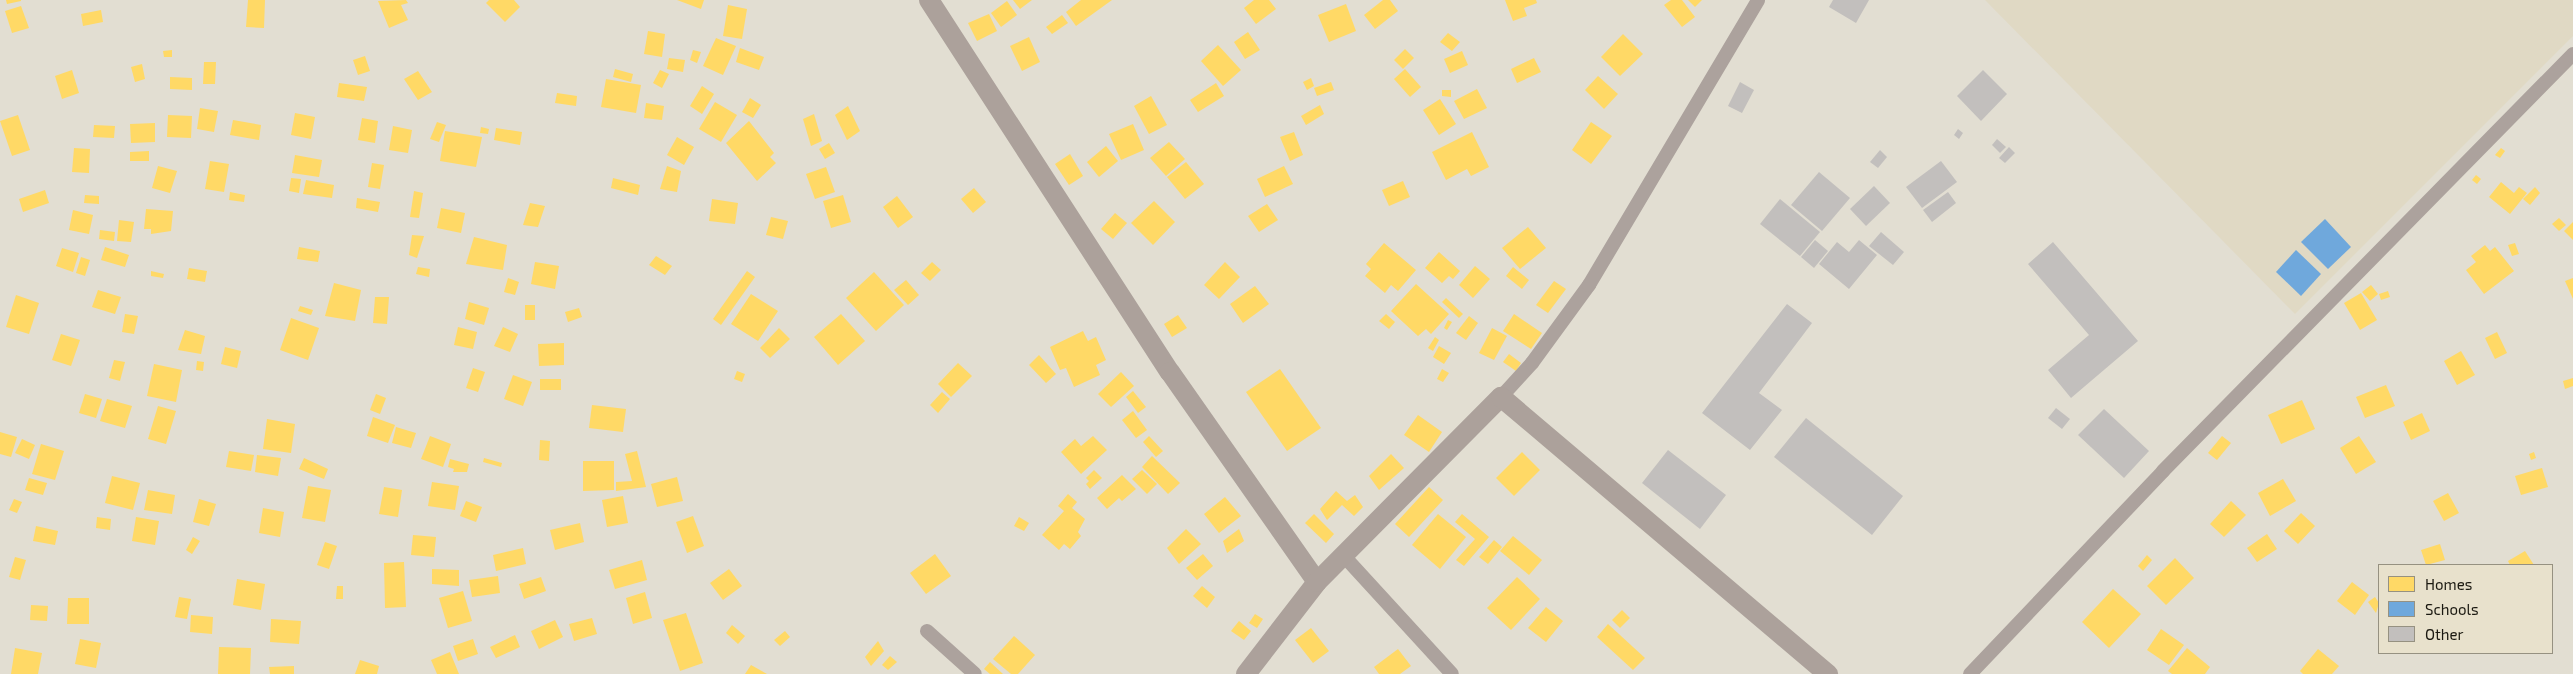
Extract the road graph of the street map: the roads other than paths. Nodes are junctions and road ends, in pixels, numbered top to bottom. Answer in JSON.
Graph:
{"nodes":[{"id":1,"x":930,"y":0,"type":"edge"},
{"id":2,"x":1758,"y":0,"type":"edge"},
{"id":3,"x":2573,"y":54,"type":"edge"},
{"id":4,"x":1501,"y":397,"type":"junction"},
{"id":5,"x":1343,"y":556,"type":"junction"},
{"id":6,"x":1317,"y":582,"type":"junction"},
{"id":7,"x":927,"y":631,"type":"dead end"},
{"id":8,"x":975,"y":674,"type":"edge"},
{"id":9,"x":1246,"y":674,"type":"edge"},
{"id":10,"x":1452,"y":674,"type":"edge"},
{"id":11,"x":1828,"y":674,"type":"edge"},
{"id":12,"x":1970,"y":674,"type":"edge"}],
"edges":[{"from":1,"to":6,"type":"street"},
{"from":2,"to":4,"type":"street"},
{"from":3,"to":12,"type":"street"},
{"from":4,"to":5,"type":"street"},
{"from":4,"to":11,"type":"street"},
{"from":5,"to":6,"type":"street"},
{"from":5,"to":10,"type":"street"},
{"from":6,"to":9,"type":"street"},
{"from":7,"to":8,"type":"street"}]}
